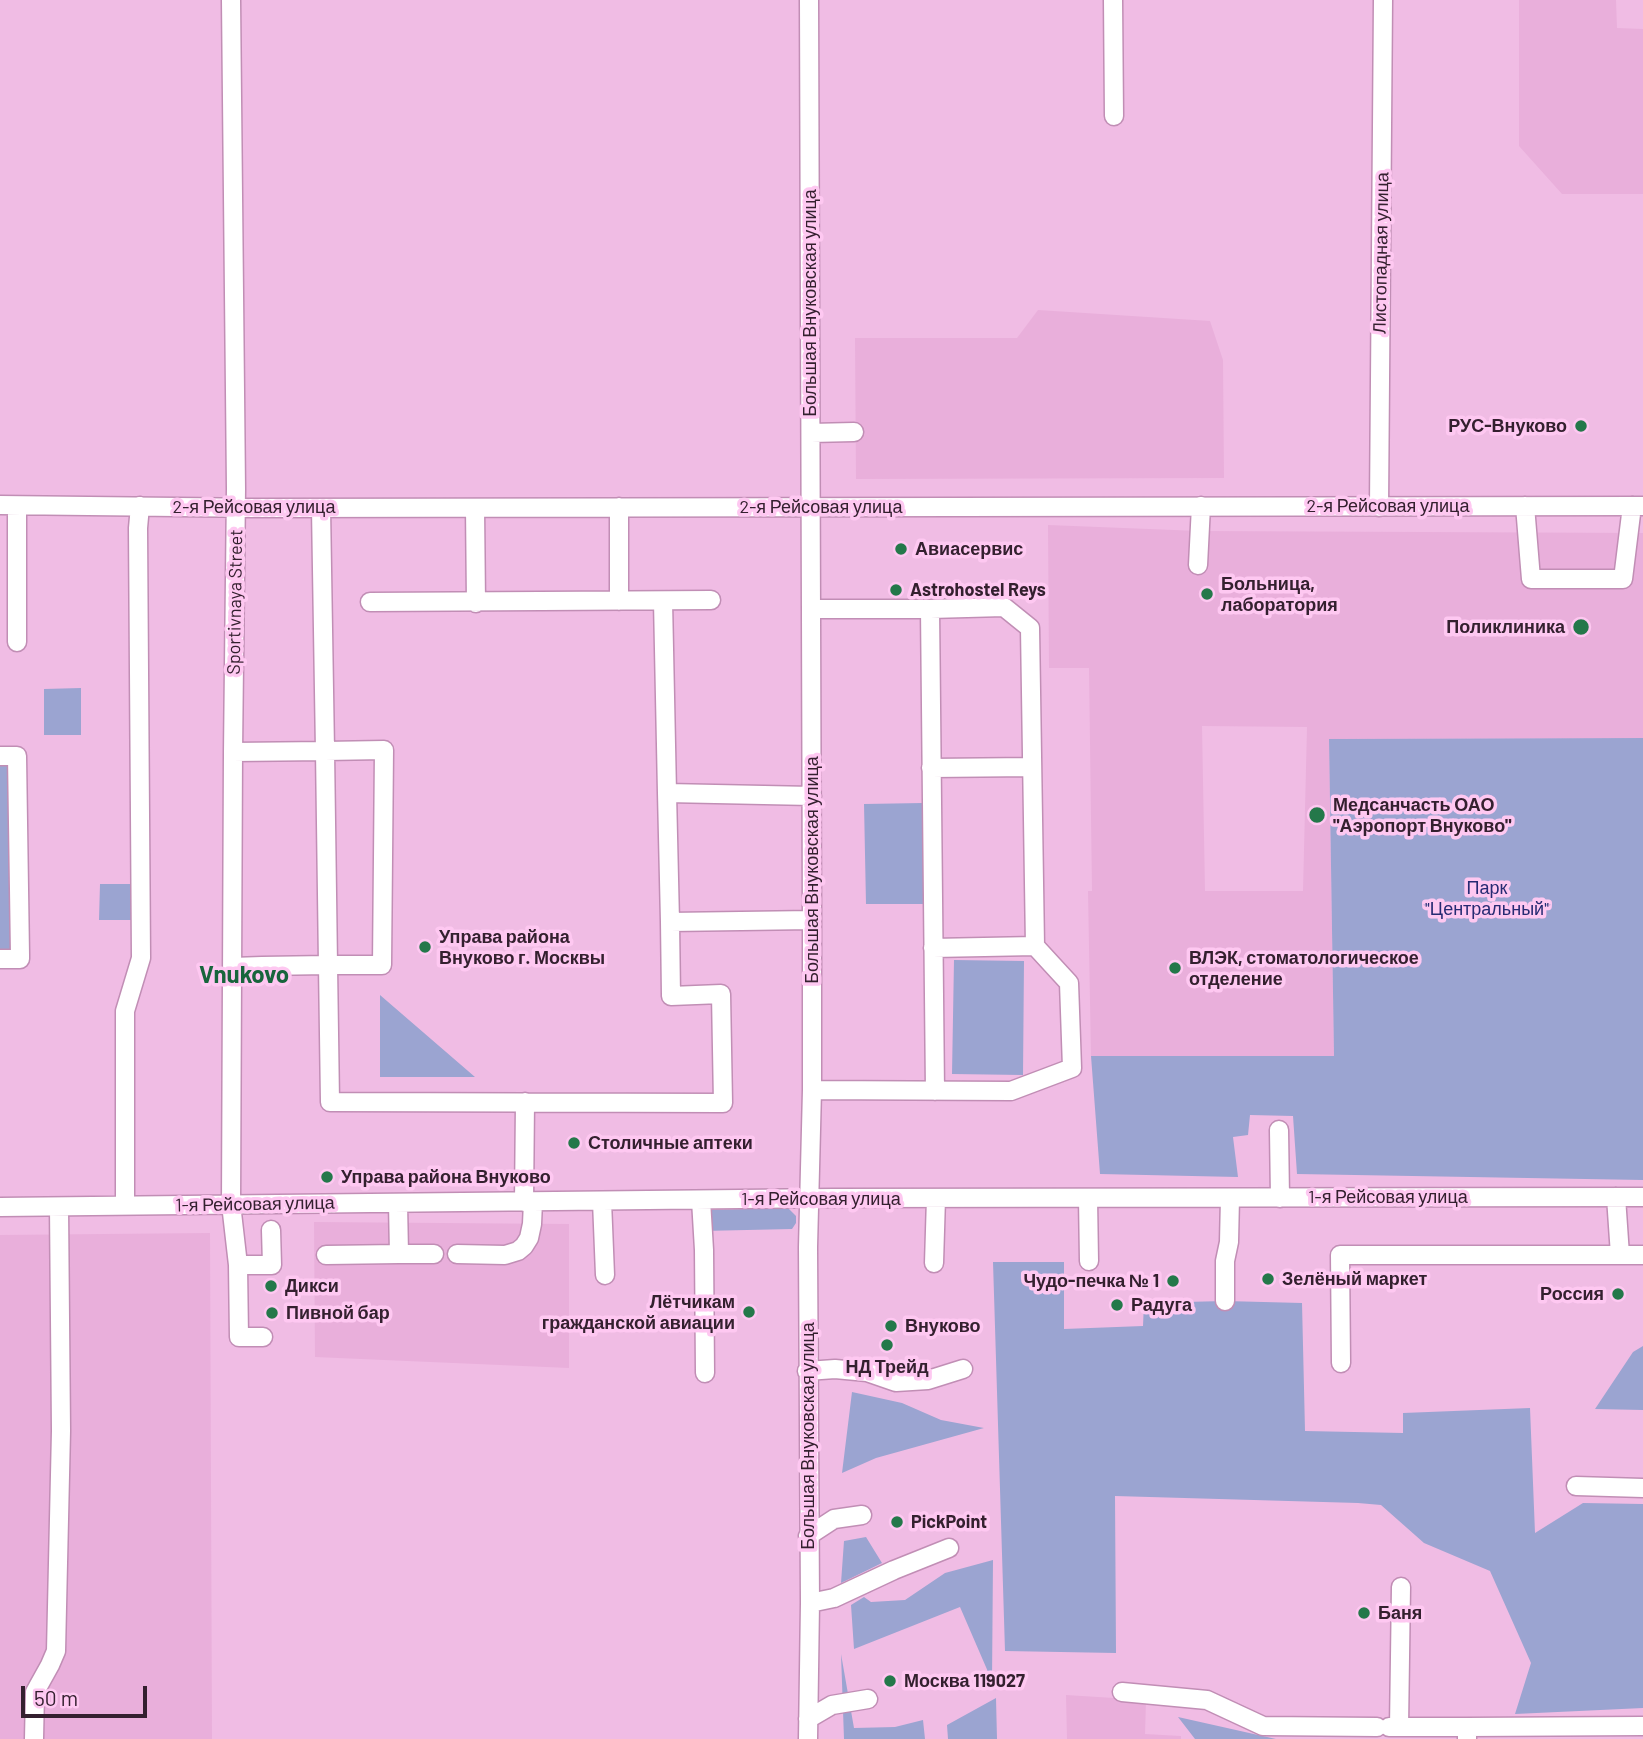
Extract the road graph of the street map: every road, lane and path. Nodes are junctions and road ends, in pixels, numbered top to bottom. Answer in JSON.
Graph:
{"nodes":[{"id":1,"x":232,"y":0,"type":"edge"},
{"id":2,"x":809,"y":0,"type":"edge"},
{"id":3,"x":1113,"y":0,"type":"edge"},
{"id":4,"x":1383,"y":0,"type":"edge"},
{"id":5,"x":1114,"y":116,"type":"dead end"},
{"id":6,"x":854,"y":432,"type":"dead end"},
{"id":7,"x":811,"y":433,"type":"junction"},
{"id":8,"x":8,"y":505,"type":"edge"},
{"id":9,"x":140,"y":506,"type":"junction"},
{"id":10,"x":1201,"y":506,"type":"junction"},
{"id":11,"x":1525,"y":506,"type":"junction"},
{"id":12,"x":1637,"y":506,"type":"edge"},
{"id":13,"x":236,"y":507,"type":"junction"},
{"id":14,"x":811,"y":507,"type":"junction"},
{"id":15,"x":1379,"y":507,"type":"junction"},
{"id":16,"x":321,"y":508,"type":"junction"},
{"id":17,"x":475,"y":508,"type":"junction"},
{"id":18,"x":619,"y":508,"type":"junction"},
{"id":19,"x":1198,"y":565,"type":"dead end"},
{"id":20,"x":711,"y":600,"type":"dead end"},
{"id":21,"x":619,"y":601,"type":"junction"},
{"id":22,"x":663,"y":601,"type":"junction"},
{"id":23,"x":370,"y":602,"type":"dead end"},
{"id":24,"x":476,"y":603,"type":"junction"},
{"id":25,"x":811,"y":609,"type":"junction"},
{"id":26,"x":930,"y":609,"type":"junction"},
{"id":27,"x":18,"y":642,"type":"dead end"},
{"id":28,"x":325,"y":751,"type":"junction"},
{"id":29,"x":233,"y":752,"type":"junction"},
{"id":30,"x":0,"y":757,"type":"edge"},
{"id":31,"x":1032,"y":767,"type":"junction"},
{"id":32,"x":931,"y":768,"type":"junction"},
{"id":33,"x":667,"y":793,"type":"junction"},
{"id":34,"x":812,"y":796,"type":"junction"},
{"id":35,"x":812,"y":920,"type":"junction"},
{"id":36,"x":670,"y":922,"type":"junction"},
{"id":37,"x":1035,"y":946,"type":"junction"},
{"id":38,"x":933,"y":947,"type":"junction"},
{"id":39,"x":0,"y":960,"type":"edge"},
{"id":40,"x":328,"y":965,"type":"junction"},
{"id":41,"x":233,"y":967,"type":"junction"},
{"id":42,"x":812,"y":1090,"type":"junction"},
{"id":43,"x":935,"y":1091,"type":"junction"},
{"id":44,"x":525,"y":1102,"type":"junction"},
{"id":45,"x":1279,"y":1130,"type":"dead end"},
{"id":46,"x":1616,"y":1197,"type":"junction"},
{"id":47,"x":1643,"y":1197,"type":"edge"},
{"id":48,"x":936,"y":1198,"type":"junction"},
{"id":49,"x":1088,"y":1198,"type":"junction"},
{"id":50,"x":1230,"y":1198,"type":"junction"},
{"id":51,"x":1280,"y":1198,"type":"junction"},
{"id":52,"x":809,"y":1199,"type":"junction"},
{"id":53,"x":701,"y":1200,"type":"junction"},
{"id":54,"x":602,"y":1201,"type":"junction"},
{"id":55,"x":528,"y":1202,"type":"junction"},
{"id":56,"x":398,"y":1203,"type":"junction"},
{"id":57,"x":231,"y":1204,"type":"junction"},
{"id":58,"x":125,"y":1205,"type":"junction"},
{"id":59,"x":0,"y":1207,"type":"edge"},
{"id":60,"x":60,"y":1207,"type":"junction"},
{"id":61,"x":271,"y":1230,"type":"dead end"},
{"id":62,"x":399,"y":1254,"type":"junction"},
{"id":63,"x":434,"y":1254,"type":"dead end"},
{"id":64,"x":457,"y":1254,"type":"dead end"},
{"id":65,"x":326,"y":1255,"type":"dead end"},
{"id":66,"x":1619,"y":1255,"type":"junction"},
{"id":67,"x":1643,"y":1255,"type":"edge"},
{"id":68,"x":1089,"y":1261,"type":"dead end"},
{"id":69,"x":934,"y":1263,"type":"dead end"},
{"id":70,"x":238,"y":1265,"type":"junction"},
{"id":71,"x":605,"y":1275,"type":"dead end"},
{"id":72,"x":1225,"y":1301,"type":"dead end"},
{"id":73,"x":263,"y":1337,"type":"dead end"},
{"id":74,"x":1340,"y":1363,"type":"dead end"},
{"id":75,"x":963,"y":1369,"type":"dead end"},
{"id":76,"x":807,"y":1371,"type":"junction"},
{"id":77,"x":705,"y":1373,"type":"dead end"},
{"id":78,"x":1576,"y":1486,"type":"dead end"},
{"id":79,"x":1643,"y":1488,"type":"edge"},
{"id":80,"x":862,"y":1515,"type":"dead end"},
{"id":81,"x":808,"y":1536,"type":"junction"},
{"id":82,"x":949,"y":1548,"type":"dead end"},
{"id":83,"x":1401,"y":1587,"type":"dead end"},
{"id":84,"x":810,"y":1603,"type":"junction"},
{"id":85,"x":1122,"y":1692,"type":"dead end"},
{"id":86,"x":868,"y":1699,"type":"dead end"},
{"id":87,"x":808,"y":1719,"type":"junction"},
{"id":88,"x":1643,"y":1726,"type":"edge"},
{"id":89,"x":1399,"y":1727,"type":"junction"},
{"id":90,"x":1377,"y":1733,"type":"edge"},
{"id":91,"x":1467,"y":1733,"type":"edge"},
{"id":92,"x":34,"y":1739,"type":"edge"},
{"id":93,"x":807,"y":1739,"type":"edge"}],
"edges":[{"from":1,"to":13,"type":"street","name":"Sportivnaya Street"},
{"from":2,"to":7,"type":"street","name":"Большая Внуковская улица"},
{"from":3,"to":5,"type":"street"},
{"from":4,"to":15,"type":"street","name":"Листопадная улица"},
{"from":6,"to":7,"type":"street"},
{"from":7,"to":14,"type":"street","name":"Большая Внуковская улица"},
{"from":8,"to":9,"type":"street","name":"2-я Рейсовая улица"},
{"from":8,"to":27,"type":"street"},
{"from":9,"to":13,"type":"street","name":"2-я Рейсовая улица"},
{"from":9,"to":58,"type":"street"},
{"from":10,"to":14,"type":"street","name":"2-я Рейсовая улица"},
{"from":10,"to":15,"type":"street","name":"2-я Рейсовая улица"},
{"from":10,"to":19,"type":"street"},
{"from":11,"to":12,"type":"street","name":"2-я Рейсовая улица"},
{"from":11,"to":12,"type":"street"},
{"from":11,"to":15,"type":"street","name":"2-я Рейсовая улица"},
{"from":13,"to":16,"type":"street","name":"2-я Рейсовая улица"},
{"from":13,"to":29,"type":"street","name":"Sportivnaya Street"},
{"from":14,"to":18,"type":"street","name":"2-я Рейсовая улица"},
{"from":14,"to":25,"type":"street","name":"Большая Внуковская улица"},
{"from":16,"to":17,"type":"street","name":"2-я Рейсовая улица"},
{"from":16,"to":28,"type":"street"},
{"from":17,"to":18,"type":"street","name":"2-я Рейсовая улица"},
{"from":17,"to":24,"type":"street"},
{"from":18,"to":21,"type":"street"},
{"from":20,"to":22,"type":"street"},
{"from":21,"to":22,"type":"street"},
{"from":21,"to":24,"type":"street"},
{"from":22,"to":33,"type":"street"},
{"from":23,"to":24,"type":"street"},
{"from":25,"to":26,"type":"street"},
{"from":25,"to":34,"type":"street","name":"Большая Внуковская улица"},
{"from":26,"to":31,"type":"street"},
{"from":26,"to":32,"type":"street"},
{"from":28,"to":29,"type":"street"},
{"from":28,"to":40,"type":"street"},
{"from":28,"to":40,"type":"street"},
{"from":29,"to":41,"type":"street","name":"Sportivnaya Street"},
{"from":30,"to":39,"type":"street"},
{"from":31,"to":32,"type":"street"},
{"from":31,"to":37,"type":"street"},
{"from":32,"to":38,"type":"street"},
{"from":33,"to":34,"type":"street"},
{"from":33,"to":36,"type":"street"},
{"from":34,"to":35,"type":"street","name":"Большая Внуковская улица"},
{"from":35,"to":36,"type":"street"},
{"from":35,"to":42,"type":"street","name":"Большая Внуковская улица"},
{"from":36,"to":44,"type":"street"},
{"from":37,"to":38,"type":"street"},
{"from":37,"to":43,"type":"street"},
{"from":38,"to":43,"type":"street"},
{"from":40,"to":41,"type":"street"},
{"from":40,"to":44,"type":"street"},
{"from":41,"to":57,"type":"street","name":"Sportivnaya Street"},
{"from":42,"to":43,"type":"street"},
{"from":42,"to":52,"type":"street","name":"Большая Внуковская улица"},
{"from":44,"to":55,"type":"street"},
{"from":45,"to":51,"type":"street"},
{"from":46,"to":47,"type":"street","name":"1-я Рейсовая улица"},
{"from":46,"to":51,"type":"street","name":"1-я Рейсовая улица"},
{"from":46,"to":66,"type":"street"},
{"from":48,"to":49,"type":"street","name":"1-я Рейсовая улица"},
{"from":48,"to":52,"type":"street","name":"1-я Рейсовая улица"},
{"from":48,"to":69,"type":"street"},
{"from":49,"to":50,"type":"street","name":"1-я Рейсовая улица"},
{"from":49,"to":68,"type":"street"},
{"from":50,"to":51,"type":"street","name":"1-я Рейсовая улица"},
{"from":50,"to":72,"type":"street"},
{"from":52,"to":53,"type":"street","name":"1-я Рейсовая улица"},
{"from":52,"to":76,"type":"street","name":"Большая Внуковская улица"},
{"from":53,"to":54,"type":"street","name":"1-я Рейсовая улица"},
{"from":53,"to":77,"type":"street"},
{"from":54,"to":55,"type":"street","name":"1-я Рейсовая улица"},
{"from":54,"to":71,"type":"street"},
{"from":55,"to":56,"type":"street","name":"1-я Рейсовая улица"},
{"from":55,"to":64,"type":"street"},
{"from":56,"to":57,"type":"street","name":"1-я Рейсовая улица"},
{"from":56,"to":62,"type":"street"},
{"from":57,"to":58,"type":"street","name":"1-я Рейсовая улица"},
{"from":57,"to":70,"type":"street","name":"Sportivnaya Street"},
{"from":58,"to":60,"type":"street","name":"1-я Рейсовая улица"},
{"from":59,"to":60,"type":"street","name":"1-я Рейсовая улица"},
{"from":60,"to":92,"type":"street"},
{"from":61,"to":70,"type":"street"},
{"from":62,"to":63,"type":"street"},
{"from":62,"to":65,"type":"street"},
{"from":66,"to":67,"type":"street"},
{"from":66,"to":74,"type":"street"},
{"from":70,"to":73,"type":"street","name":"Sportivnaya Street"},
{"from":75,"to":76,"type":"street"},
{"from":76,"to":81,"type":"street","name":"Большая Внуковская улица"},
{"from":78,"to":79,"type":"street"},
{"from":80,"to":81,"type":"street"},
{"from":81,"to":84,"type":"street","name":"Большая Внуковская улица"},
{"from":82,"to":84,"type":"street"},
{"from":83,"to":89,"type":"street"},
{"from":84,"to":87,"type":"street","name":"Большая Внуковская улица"},
{"from":85,"to":90,"type":"street"},
{"from":86,"to":87,"type":"street"},
{"from":87,"to":93,"type":"street","name":"Большая Внуковская улица"},
{"from":88,"to":91,"type":"street"},
{"from":89,"to":90,"type":"street"},
{"from":89,"to":91,"type":"street"}]}
